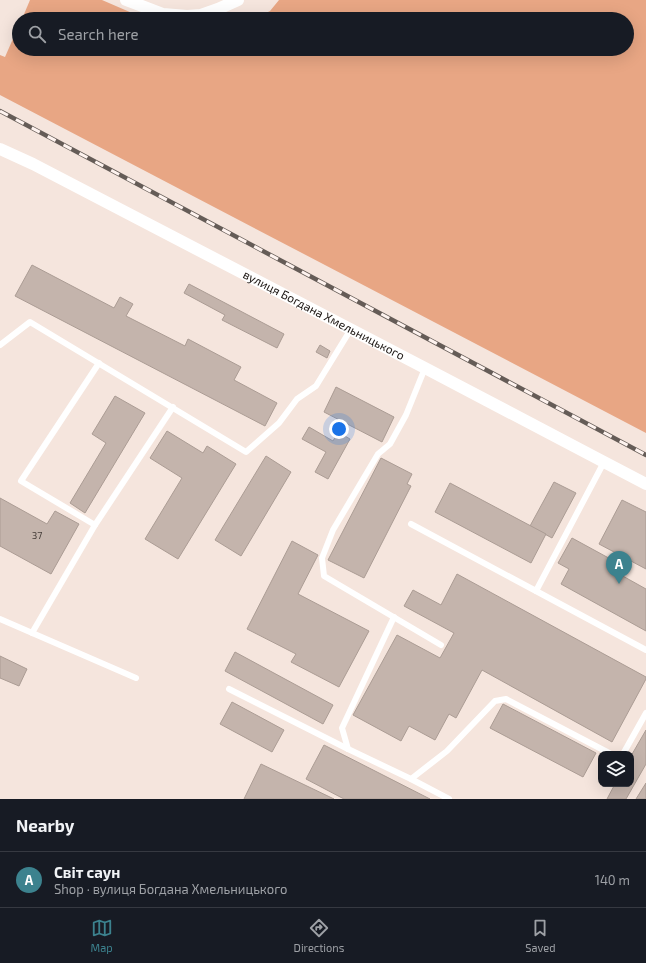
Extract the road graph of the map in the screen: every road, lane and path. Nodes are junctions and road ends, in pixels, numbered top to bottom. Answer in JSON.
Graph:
{"nodes":[{"id":1,"x":126,"y":0,"type":"edge"},
{"id":2,"x":238,"y":0,"type":"edge"},
{"id":3,"x":158,"y":12,"type":"edge"},
{"id":4,"x":210,"y":12,"type":"edge"},
{"id":5,"x":0,"y":149,"type":"edge"},
{"id":6,"x":351,"y":329,"type":"junction"},
{"id":7,"x":0,"y":346,"type":"edge"},
{"id":8,"x":99,"y":363,"type":"junction"},
{"id":9,"x":425,"y":368,"type":"junction"},
{"id":10,"x":173,"y":407,"type":"junction"},
{"id":11,"x":604,"y":462,"type":"junction"},
{"id":12,"x":646,"y":484,"type":"edge"},
{"id":13,"x":411,"y":524,"type":"dead end"},
{"id":14,"x":95,"y":525,"type":"junction"},
{"id":15,"x":536,"y":591,"type":"junction"},
{"id":16,"x":394,"y":617,"type":"junction"},
{"id":17,"x":0,"y":619,"type":"edge"},
{"id":18,"x":32,"y":634,"type":"junction"},
{"id":19,"x":441,"y":645,"type":"dead end"},
{"id":20,"x":646,"y":650,"type":"edge"},
{"id":21,"x":136,"y":678,"type":"dead end"},
{"id":22,"x":229,"y":688,"type":"dead end"},
{"id":23,"x":646,"y":713,"type":"edge"},
{"id":24,"x":348,"y":749,"type":"junction"},
{"id":25,"x":606,"y":751,"type":"edge"},
{"id":26,"x":625,"y":751,"type":"edge"},
{"id":27,"x":411,"y":779,"type":"junction"},
{"id":28,"x":449,"y":799,"type":"edge"}],
"edges":[{"from":1,"to":3,"type":"street"},
{"from":2,"to":4,"type":"street"},
{"from":5,"to":6,"type":"street","name":"вулиця Богдана Хмельницького"},
{"from":6,"to":9,"type":"street","name":"вулиця Богдана Хмельницького"},
{"from":6,"to":10,"type":"lane"},
{"from":7,"to":8,"type":"lane"},
{"from":8,"to":10,"type":"lane"},
{"from":8,"to":14,"type":"lane"},
{"from":9,"to":11,"type":"street","name":"вулиця Богдана Хмельницького"},
{"from":9,"to":16,"type":"lane"},
{"from":10,"to":14,"type":"lane"},
{"from":11,"to":12,"type":"street","name":"вулиця Богдана Хмельницького"},
{"from":11,"to":15,"type":"lane"},
{"from":13,"to":15,"type":"lane"},
{"from":14,"to":18,"type":"lane"},
{"from":15,"to":20,"type":"lane"},
{"from":16,"to":19,"type":"lane"},
{"from":16,"to":24,"type":"lane"},
{"from":17,"to":18,"type":"lane"},
{"from":18,"to":21,"type":"lane"},
{"from":22,"to":24,"type":"lane"},
{"from":23,"to":26,"type":"lane"},
{"from":24,"to":27,"type":"lane"},
{"from":25,"to":27,"type":"lane"},
{"from":27,"to":28,"type":"lane"}]}
